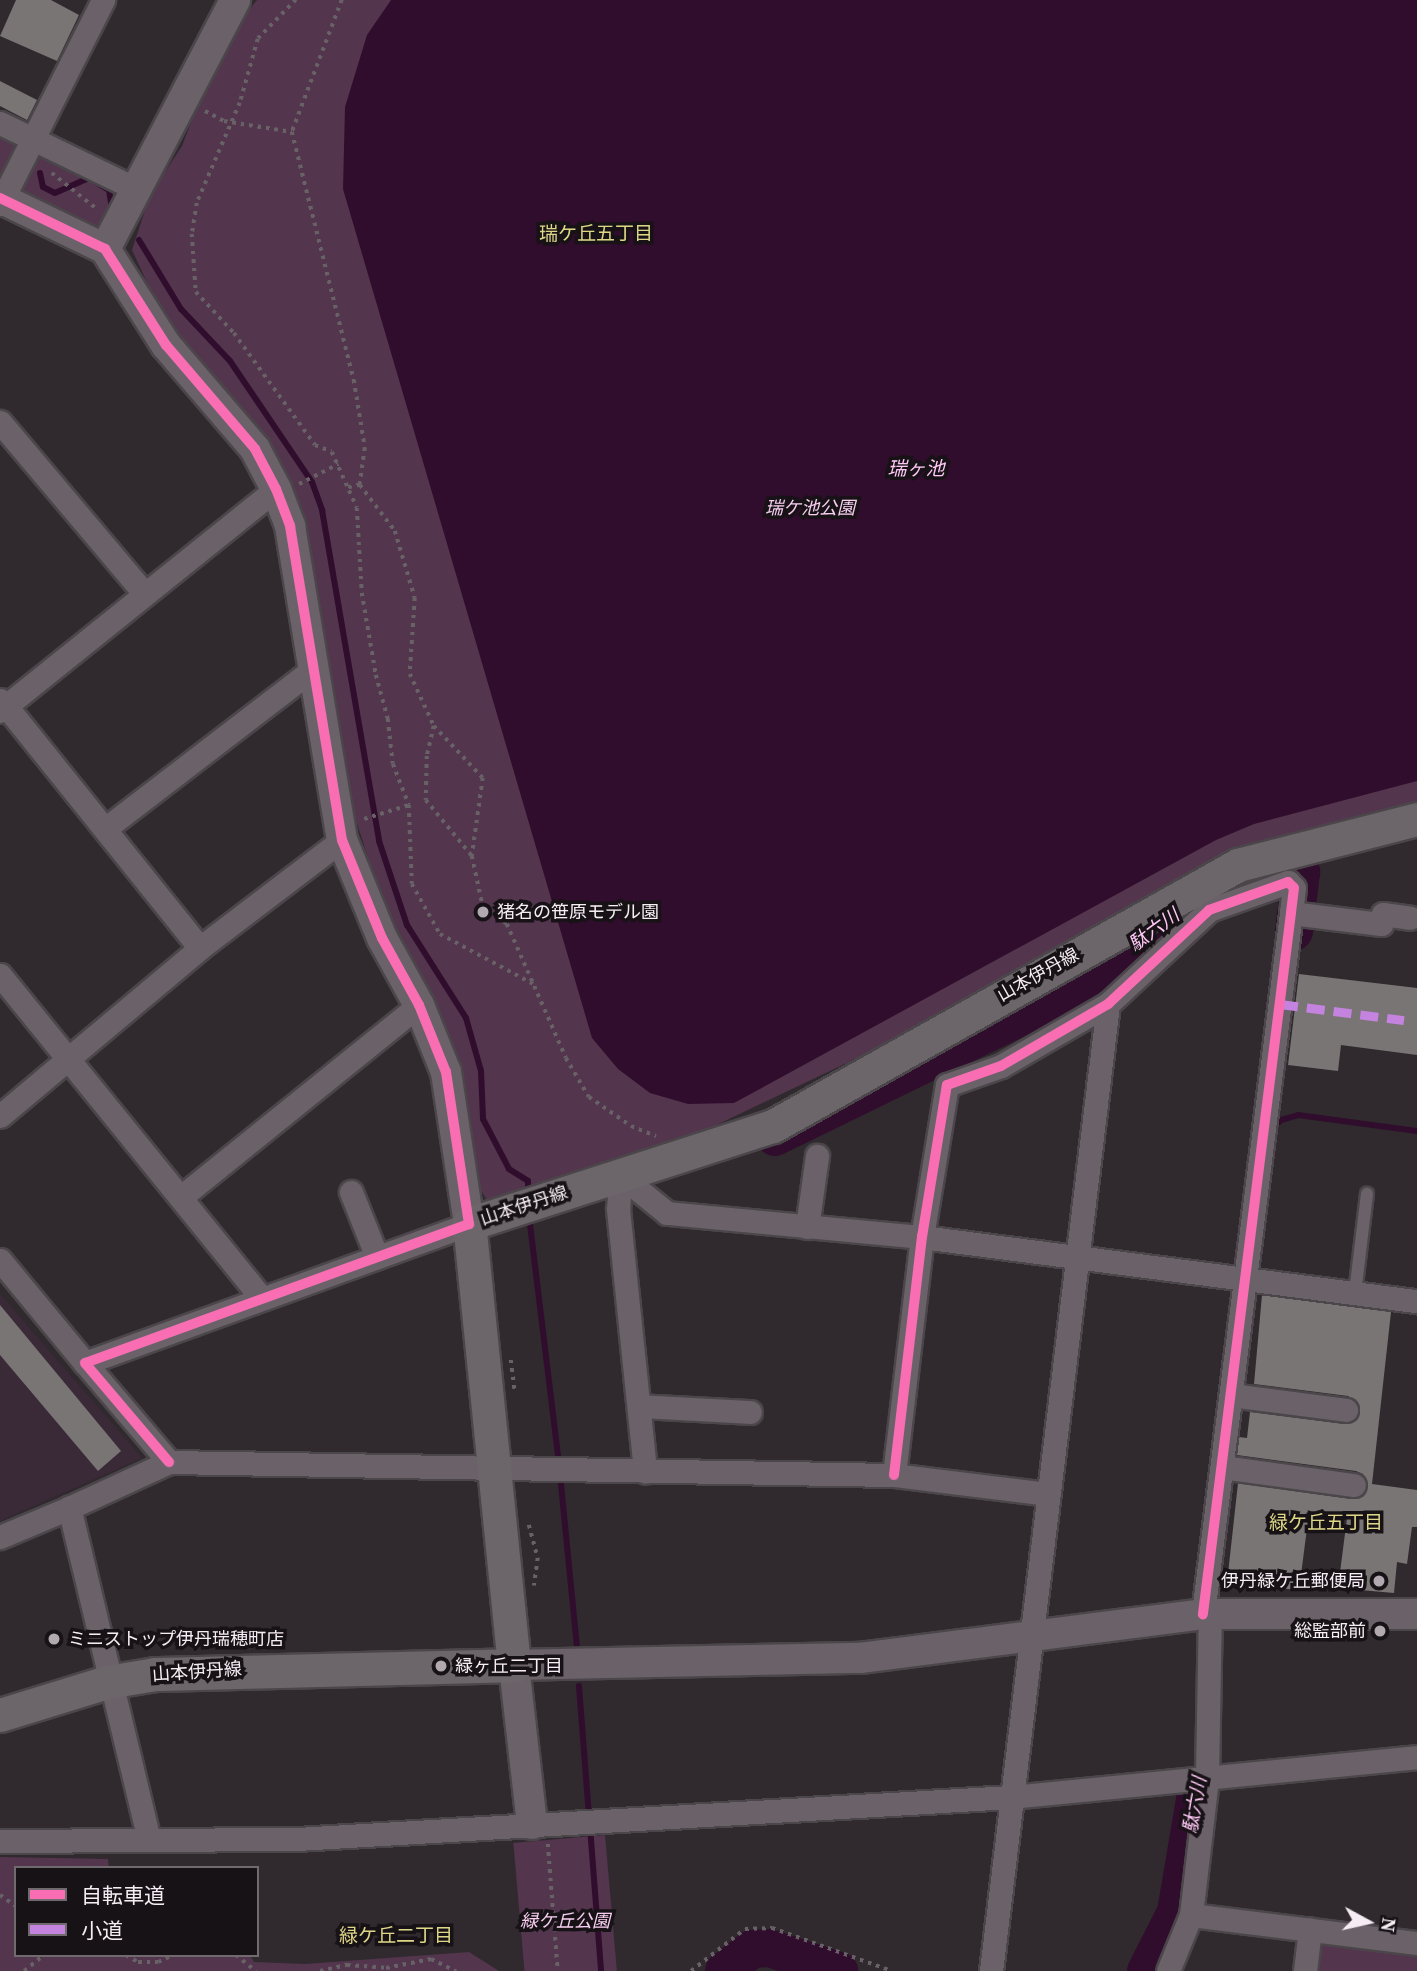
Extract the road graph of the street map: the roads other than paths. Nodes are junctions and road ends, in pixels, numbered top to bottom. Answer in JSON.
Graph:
{"nodes":[{"id":1,"x":103,"y":0,"type":"edge"},
{"id":2,"x":236,"y":0,"type":"edge"},
{"id":3,"x":0,"y":123,"type":"edge"},
{"id":4,"x":33,"y":139,"type":"junction"},
{"id":5,"x":136,"y":189,"type":"junction"},
{"id":6,"x":1,"y":200,"type":"edge"},
{"id":7,"x":105,"y":249,"type":"junction"},
{"id":8,"x":0,"y":422,"type":"edge"},
{"id":9,"x":277,"y":492,"type":"junction"},
{"id":10,"x":144,"y":593,"type":"junction"},
{"id":11,"x":312,"y":670,"type":"junction"},
{"id":12,"x":2,"y":706,"type":"edge"},
{"id":13,"x":1417,"y":819,"type":"edge"},
{"id":14,"x":106,"y":828,"type":"junction"},
{"id":15,"x":342,"y":840,"type":"junction"},
{"id":16,"x":1295,"y":914,"type":"junction"},
{"id":17,"x":1410,"y":918,"type":"dead end"},
{"id":18,"x":200,"y":948,"type":"junction"},
{"id":19,"x":0,"y":975,"type":"edge"},
{"id":20,"x":1108,"y":1004,"type":"junction"},
{"id":21,"x":419,"y":1005,"type":"junction"},
{"id":22,"x":68,"y":1061,"type":"junction"},
{"id":23,"x":0,"y":1116,"type":"edge"},
{"id":24,"x":817,"y":1156,"type":"dead end"},
{"id":25,"x":620,"y":1175,"type":"junction"},
{"id":26,"x":351,"y":1192,"type":"dead end"},
{"id":27,"x":1367,"y":1194,"type":"dead end"},
{"id":28,"x":181,"y":1197,"type":"junction"},
{"id":29,"x":469,"y":1224,"type":"junction"},
{"id":30,"x":807,"y":1227,"type":"junction"},
{"id":31,"x":922,"y":1237,"type":"junction"},
{"id":32,"x":377,"y":1257,"type":"junction"},
{"id":33,"x":1076,"y":1258,"type":"junction"},
{"id":34,"x":0,"y":1260,"type":"edge"},
{"id":35,"x":1251,"y":1280,"type":"junction"},
{"id":36,"x":1355,"y":1293,"type":"junction"},
{"id":37,"x":261,"y":1297,"type":"junction"},
{"id":38,"x":1417,"y":1301,"type":"edge"},
{"id":39,"x":85,"y":1363,"type":"junction"},
{"id":40,"x":1231,"y":1395,"type":"junction"},
{"id":41,"x":639,"y":1406,"type":"junction"},
{"id":42,"x":1346,"y":1410,"type":"dead end"},
{"id":43,"x":750,"y":1412,"type":"dead end"},
{"id":44,"x":169,"y":1462,"type":"junction"},
{"id":45,"x":495,"y":1468,"type":"junction"},
{"id":46,"x":1228,"y":1468,"type":"junction"},
{"id":47,"x":645,"y":1472,"type":"junction"},
{"id":48,"x":894,"y":1475,"type":"junction"},
{"id":49,"x":1354,"y":1485,"type":"dead end"},
{"id":50,"x":1048,"y":1494,"type":"junction"},
{"id":51,"x":68,"y":1508,"type":"junction"},
{"id":52,"x":0,"y":1537,"type":"edge"},
{"id":53,"x":1207,"y":1614,"type":"junction"},
{"id":54,"x":1417,"y":1614,"type":"edge"},
{"id":55,"x":1030,"y":1638,"type":"junction"},
{"id":56,"x":514,"y":1665,"type":"junction"},
{"id":57,"x":107,"y":1682,"type":"junction"},
{"id":58,"x":0,"y":1715,"type":"edge"},
{"id":59,"x":1417,"y":1757,"type":"edge"},
{"id":60,"x":1207,"y":1778,"type":"junction"},
{"id":61,"x":1012,"y":1797,"type":"junction"},
{"id":62,"x":539,"y":1824,"type":"junction"},
{"id":63,"x":149,"y":1840,"type":"junction"},
{"id":64,"x":0,"y":1841,"type":"edge"},
{"id":65,"x":1191,"y":1915,"type":"junction"},
{"id":66,"x":1310,"y":1929,"type":"junction"},
{"id":67,"x":1417,"y":1943,"type":"edge"},
{"id":68,"x":991,"y":1971,"type":"edge"},
{"id":69,"x":1168,"y":1971,"type":"edge"},
{"id":70,"x":1305,"y":1971,"type":"edge"}],
"edges":[{"from":1,"to":4,"type":"street"},
{"from":2,"to":5,"type":"street"},
{"from":3,"to":4,"type":"street"},
{"from":4,"to":5,"type":"street"},
{"from":4,"to":6,"type":"street"},
{"from":5,"to":7,"type":"street"},
{"from":6,"to":7,"type":"street"},
{"from":7,"to":9,"type":"street"},
{"from":8,"to":10,"type":"street"},
{"from":9,"to":10,"type":"street"},
{"from":9,"to":11,"type":"street"},
{"from":10,"to":12,"type":"street"},
{"from":11,"to":14,"type":"street"},
{"from":11,"to":15,"type":"street"},
{"from":12,"to":14,"type":"street"},
{"from":13,"to":25,"type":"main road","name":"山本伊丹線"},
{"from":14,"to":18,"type":"street"},
{"from":15,"to":18,"type":"street"},
{"from":15,"to":21,"type":"street"},
{"from":16,"to":17,"type":"street"},
{"from":16,"to":20,"type":"street"},
{"from":16,"to":35,"type":"street"},
{"from":18,"to":22,"type":"street"},
{"from":19,"to":22,"type":"street"},
{"from":20,"to":31,"type":"street"},
{"from":20,"to":33,"type":"street"},
{"from":21,"to":28,"type":"street"},
{"from":21,"to":29,"type":"street"},
{"from":22,"to":23,"type":"street"},
{"from":22,"to":28,"type":"street"},
{"from":24,"to":30,"type":"street"},
{"from":25,"to":29,"type":"main road","name":"山本伊丹線"},
{"from":25,"to":30,"type":"street"},
{"from":25,"to":41,"type":"street"},
{"from":26,"to":32,"type":"street"},
{"from":27,"to":36,"type":"lane"},
{"from":28,"to":37,"type":"street"},
{"from":29,"to":32,"type":"street"},
{"from":29,"to":45,"type":"main road","name":"山本伊丹線"},
{"from":30,"to":31,"type":"street"},
{"from":31,"to":33,"type":"street"},
{"from":31,"to":48,"type":"street"},
{"from":32,"to":37,"type":"street"},
{"from":33,"to":35,"type":"street"},
{"from":33,"to":50,"type":"street"},
{"from":34,"to":39,"type":"street"},
{"from":35,"to":36,"type":"street"},
{"from":35,"to":40,"type":"street"},
{"from":36,"to":38,"type":"street"},
{"from":37,"to":39,"type":"street"},
{"from":39,"to":44,"type":"street"},
{"from":40,"to":42,"type":"street"},
{"from":40,"to":46,"type":"street"},
{"from":41,"to":43,"type":"street"},
{"from":41,"to":47,"type":"street"},
{"from":44,"to":45,"type":"street"},
{"from":44,"to":51,"type":"street"},
{"from":45,"to":47,"type":"street"},
{"from":45,"to":56,"type":"main road","name":"山本伊丹線"},
{"from":46,"to":49,"type":"street"},
{"from":46,"to":53,"type":"street"},
{"from":47,"to":48,"type":"street"},
{"from":48,"to":50,"type":"street"},
{"from":50,"to":55,"type":"street"},
{"from":51,"to":52,"type":"street"},
{"from":51,"to":57,"type":"street"},
{"from":53,"to":54,"type":"street"},
{"from":53,"to":55,"type":"street"},
{"from":53,"to":60,"type":"street"},
{"from":55,"to":56,"type":"street"},
{"from":55,"to":61,"type":"street"},
{"from":56,"to":57,"type":"main road","name":"山本伊丹線"},
{"from":56,"to":62,"type":"street"},
{"from":57,"to":58,"type":"main road","name":"山本伊丹線"},
{"from":57,"to":63,"type":"street"},
{"from":59,"to":60,"type":"street"},
{"from":60,"to":61,"type":"street"},
{"from":60,"to":65,"type":"street"},
{"from":61,"to":62,"type":"street"},
{"from":61,"to":68,"type":"street"},
{"from":62,"to":63,"type":"street"},
{"from":63,"to":64,"type":"street"},
{"from":65,"to":66,"type":"street"},
{"from":65,"to":69,"type":"street"},
{"from":66,"to":67,"type":"street"},
{"from":66,"to":70,"type":"street"}]}
